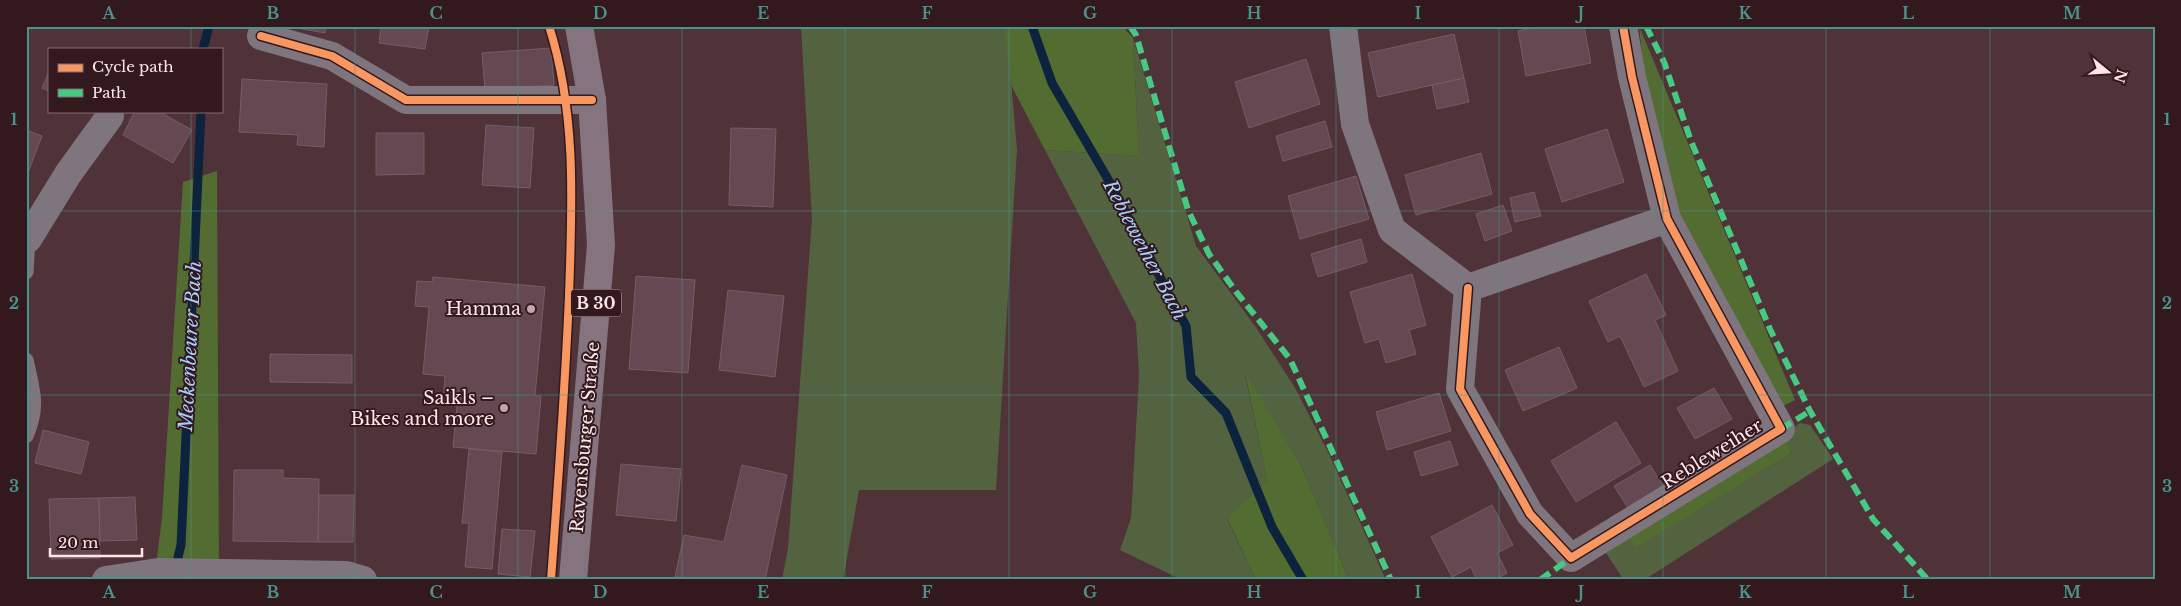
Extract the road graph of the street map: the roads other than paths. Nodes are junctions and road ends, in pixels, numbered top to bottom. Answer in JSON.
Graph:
{"nodes":[{"id":1,"x":579,"y":26,"type":"edge"},
{"id":2,"x":1342,"y":26,"type":"edge"},
{"id":3,"x":1623,"y":26,"type":"edge"},
{"id":4,"x":261,"y":36,"type":"dead end"},
{"id":5,"x":592,"y":100,"type":"junction"},
{"id":6,"x":110,"y":116,"type":"dead end"},
{"id":7,"x":1667,"y":219,"type":"junction"},
{"id":8,"x":27,"y":239,"type":"edge"},
{"id":9,"x":26,"y":272,"type":"edge"},
{"id":10,"x":1468,"y":288,"type":"junction"},
{"id":11,"x":26,"y":360,"type":"edge"},
{"id":12,"x":26,"y":436,"type":"edge"},
{"id":13,"x":106,"y":580,"type":"edge"},
{"id":14,"x":362,"y":580,"type":"edge"},
{"id":15,"x":573,"y":580,"type":"edge"}],
"edges":[{"from":1,"to":5,"type":"main road","name":"Ravensburger Straße","number":"B 30"},
{"from":2,"to":10,"type":"street"},
{"from":3,"to":7,"type":"street","name":"Rebleweiher"},
{"from":4,"to":5,"type":"street"},
{"from":5,"to":15,"type":"main road","name":"Ravensburger Straße","number":"B 30"},
{"from":6,"to":8,"type":"street"},
{"from":7,"to":10,"type":"street"},
{"from":7,"to":10,"type":"street","name":"Rebleweiher"},
{"from":8,"to":9,"type":"lane"},
{"from":11,"to":12,"type":"lane"},
{"from":13,"to":14,"type":"street"}]}
